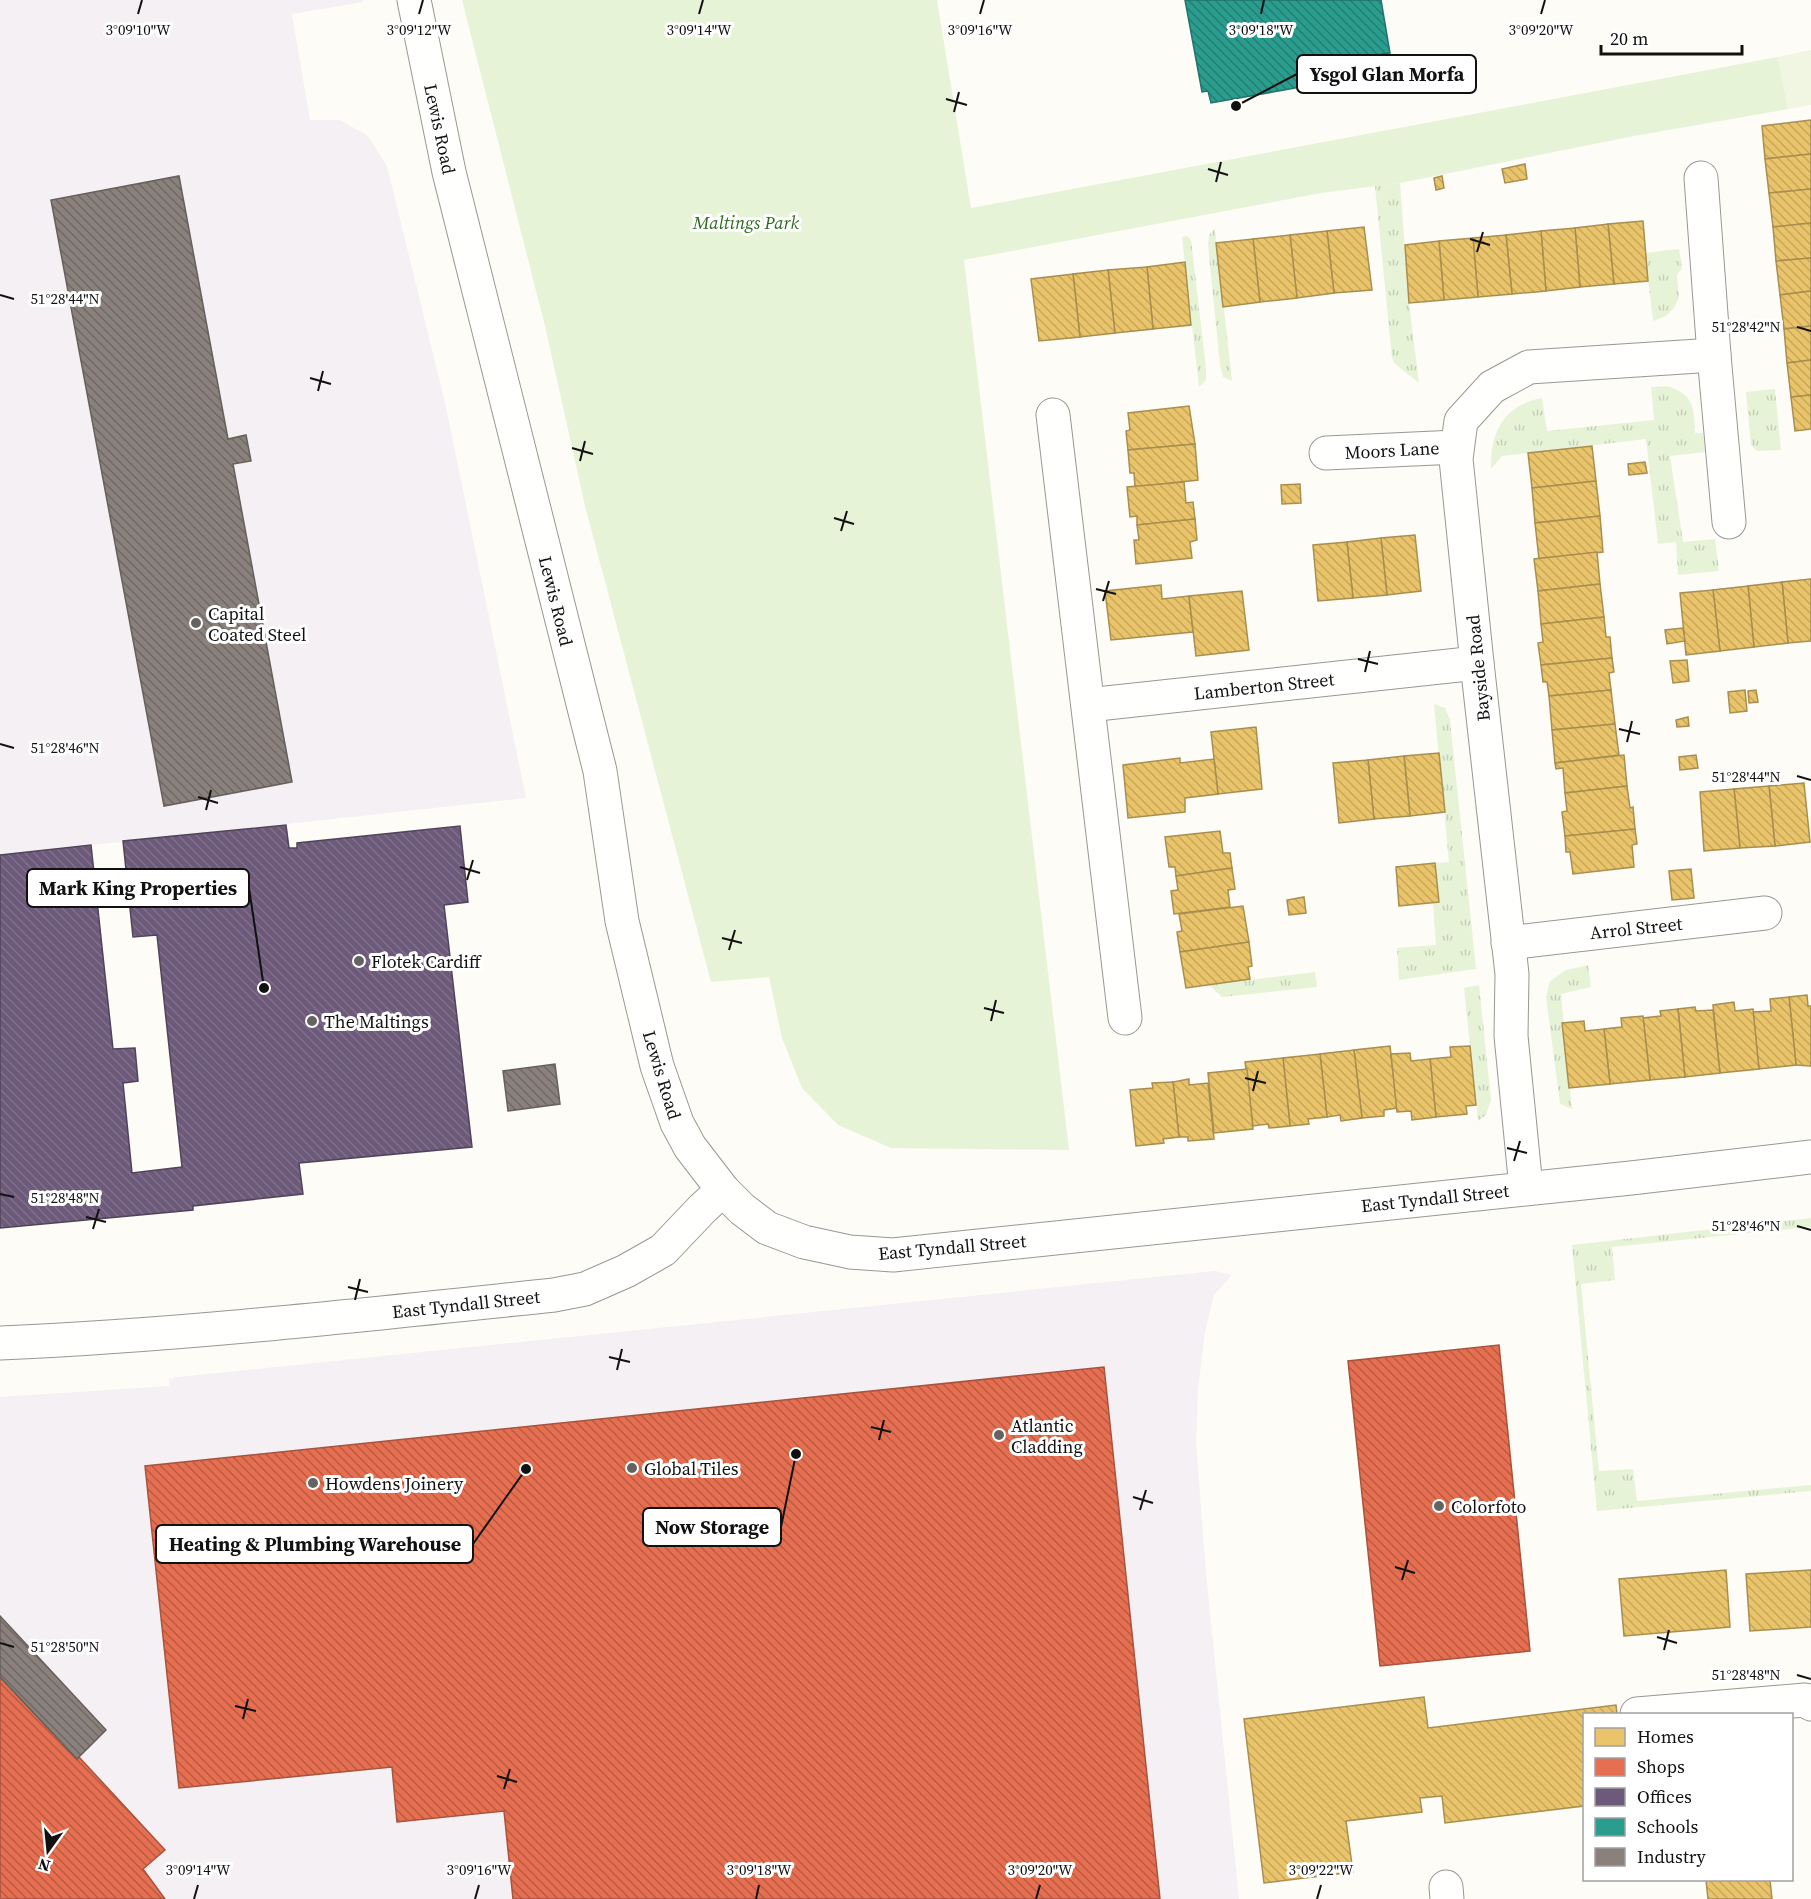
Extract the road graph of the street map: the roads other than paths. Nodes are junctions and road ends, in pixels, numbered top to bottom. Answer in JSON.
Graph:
{"nodes":[{"id":1,"x":414,"y":0,"type":"edge"},
{"id":2,"x":1701,"y":178,"type":"dead end"},
{"id":3,"x":1714,"y":355,"type":"junction"},
{"id":4,"x":1053,"y":415,"type":"dead end"},
{"id":5,"x":1457,"y":447,"type":"junction"},
{"id":6,"x":1326,"y":453,"type":"dead end"},
{"id":7,"x":1729,"y":522,"type":"dead end"},
{"id":8,"x":1477,"y":663,"type":"junction"},
{"id":9,"x":1088,"y":705,"type":"junction"},
{"id":10,"x":1765,"y":913,"type":"dead end"},
{"id":11,"x":1508,"y":943,"type":"junction"},
{"id":12,"x":1125,"y":1018,"type":"dead end"},
{"id":13,"x":1811,"y":1157,"type":"edge"},
{"id":14,"x":1526,"y":1188,"type":"junction"},
{"id":15,"x":723,"y":1190,"type":"junction"},
{"id":16,"x":0,"y":1343,"type":"edge"},
{"id":17,"x":1811,"y":1704,"type":"edge"},
{"id":18,"x":1648,"y":1713,"type":"edge"}],
"edges":[{"from":1,"to":15,"type":"street","name":"Lewis Road"},
{"from":2,"to":3,"type":"street"},
{"from":3,"to":5,"type":"street","name":"Bayside Road"},
{"from":3,"to":7,"type":"street"},
{"from":4,"to":9,"type":"street"},
{"from":5,"to":6,"type":"street","name":"Moors Lane"},
{"from":5,"to":8,"type":"street","name":"Bayside Road"},
{"from":8,"to":9,"type":"street","name":"Lamberton Street"},
{"from":8,"to":11,"type":"street","name":"Bayside Road"},
{"from":9,"to":12,"type":"street"},
{"from":10,"to":11,"type":"street","name":"Arrol Street"},
{"from":11,"to":14,"type":"street","name":"Bayside Road"},
{"from":13,"to":14,"type":"street","name":"East Tyndall Street"},
{"from":14,"to":15,"type":"street","name":"East Tyndall Street"},
{"from":15,"to":16,"type":"street","name":"East Tyndall Street"},
{"from":17,"to":18,"type":"street"}]}
